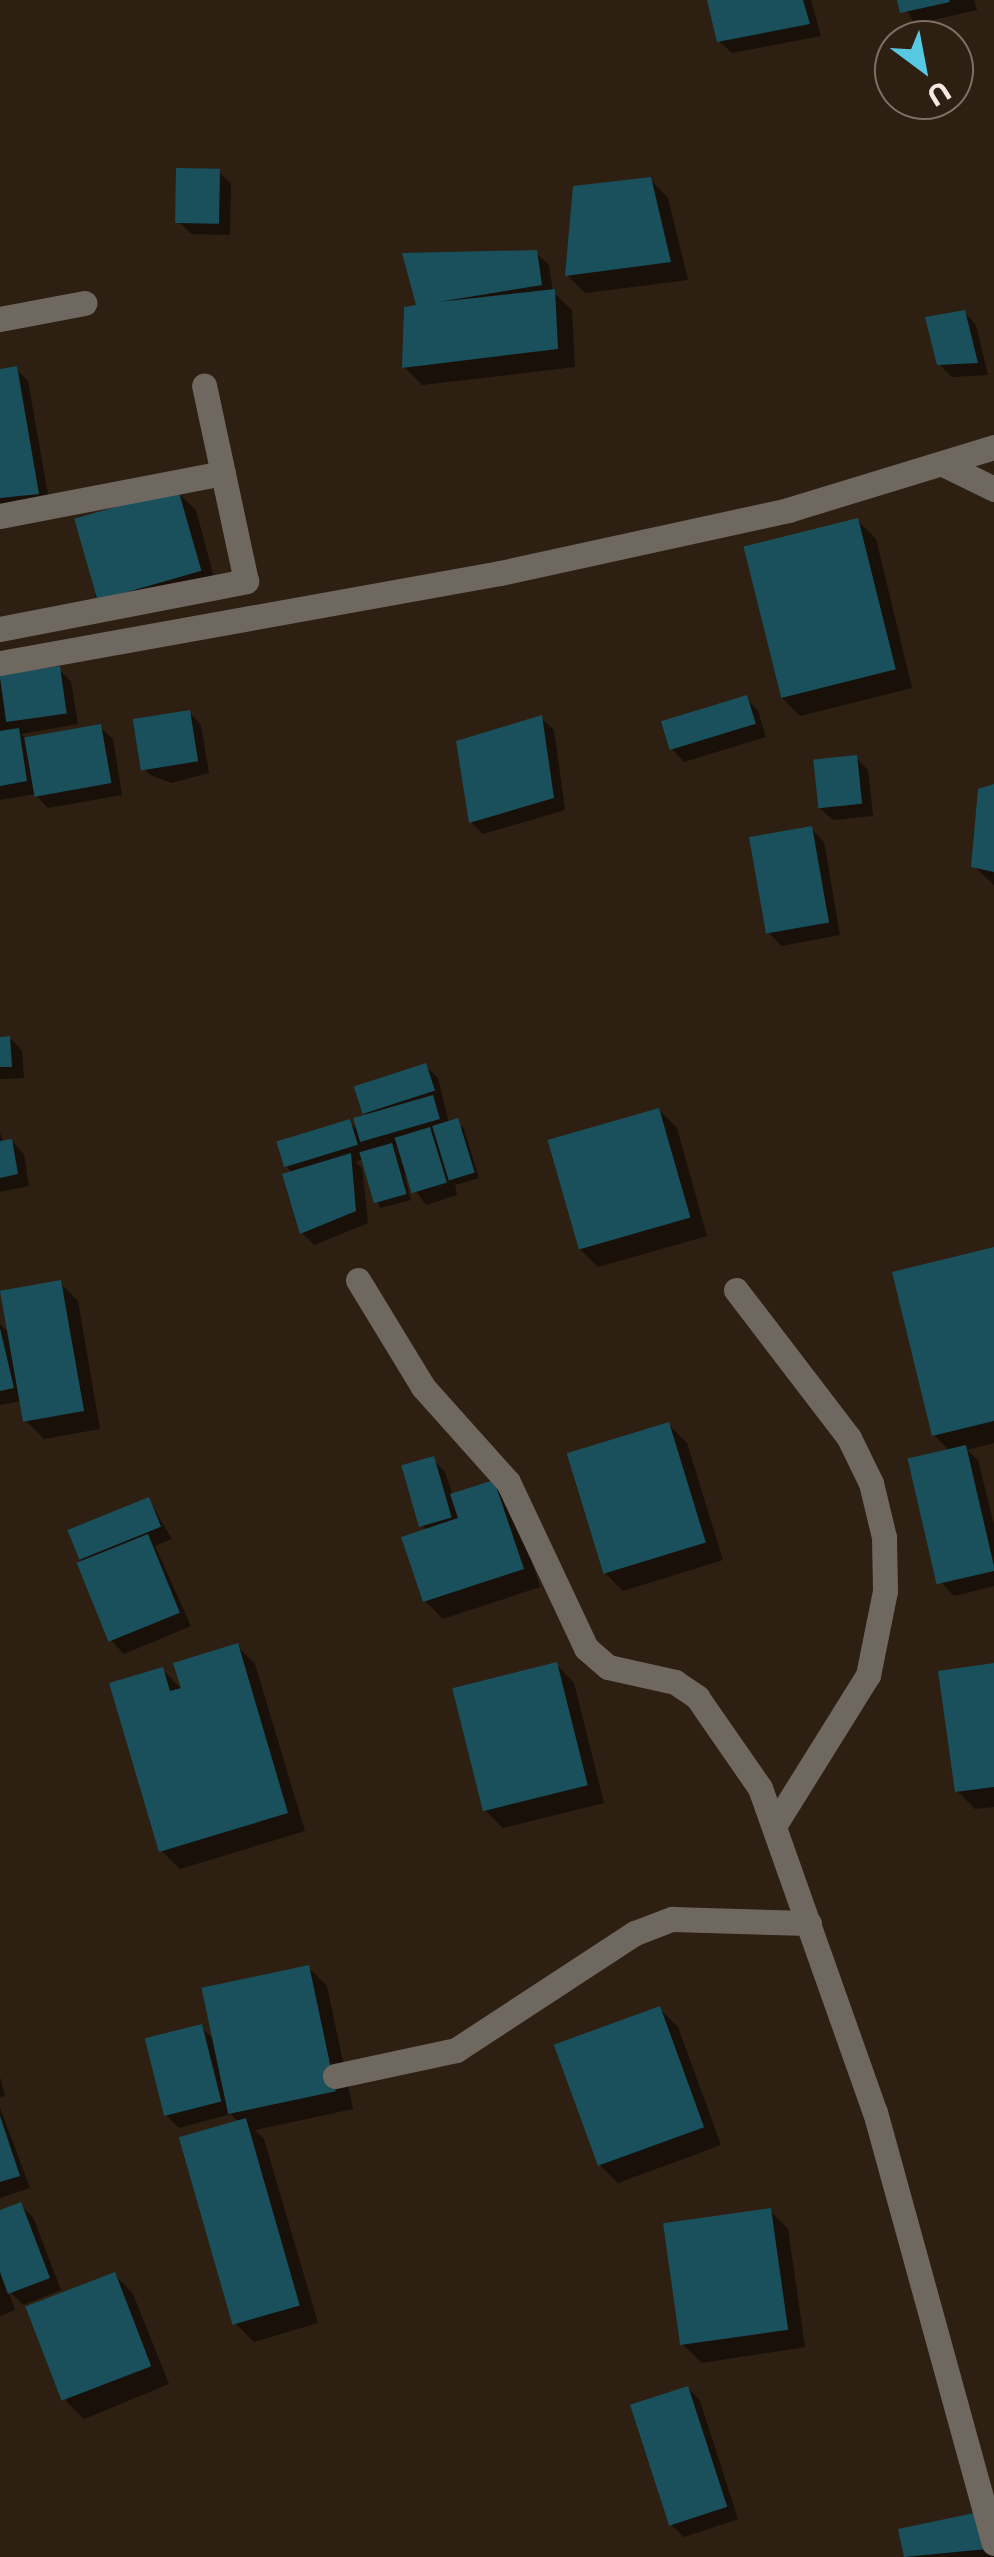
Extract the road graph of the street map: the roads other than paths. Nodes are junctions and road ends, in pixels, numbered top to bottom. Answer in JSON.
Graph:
{"nodes":[{"id":1,"x":85,"y":303,"type":"dead end"},
{"id":2,"x":0,"y":319,"type":"edge"},
{"id":3,"x":204,"y":386,"type":"dead end"},
{"id":4,"x":994,"y":446,"type":"edge"},
{"id":5,"x":942,"y":464,"type":"junction"},
{"id":6,"x":223,"y":473,"type":"junction"},
{"id":7,"x":994,"y":489,"type":"edge"},
{"id":8,"x":0,"y":516,"type":"edge"},
{"id":9,"x":0,"y":630,"type":"edge"},
{"id":10,"x":0,"y":663,"type":"edge"},
{"id":11,"x":358,"y":1280,"type":"dead end"},
{"id":12,"x":736,"y":1290,"type":"dead end"},
{"id":13,"x":776,"y":1823,"type":"junction"},
{"id":14,"x":808,"y":1923,"type":"junction"},
{"id":15,"x":335,"y":2076,"type":"dead end"},
{"id":16,"x":994,"y":2544,"type":"edge"}],
"edges":[{"from":1,"to":2,"type":"street"},
{"from":3,"to":6,"type":"street"},
{"from":4,"to":5,"type":"street"},
{"from":5,"to":7,"type":"street"},
{"from":5,"to":10,"type":"street"},
{"from":6,"to":8,"type":"street"},
{"from":6,"to":9,"type":"street"},
{"from":11,"to":13,"type":"street"},
{"from":12,"to":13,"type":"street"},
{"from":13,"to":14,"type":"street"},
{"from":14,"to":15,"type":"street"},
{"from":14,"to":16,"type":"street"}]}
